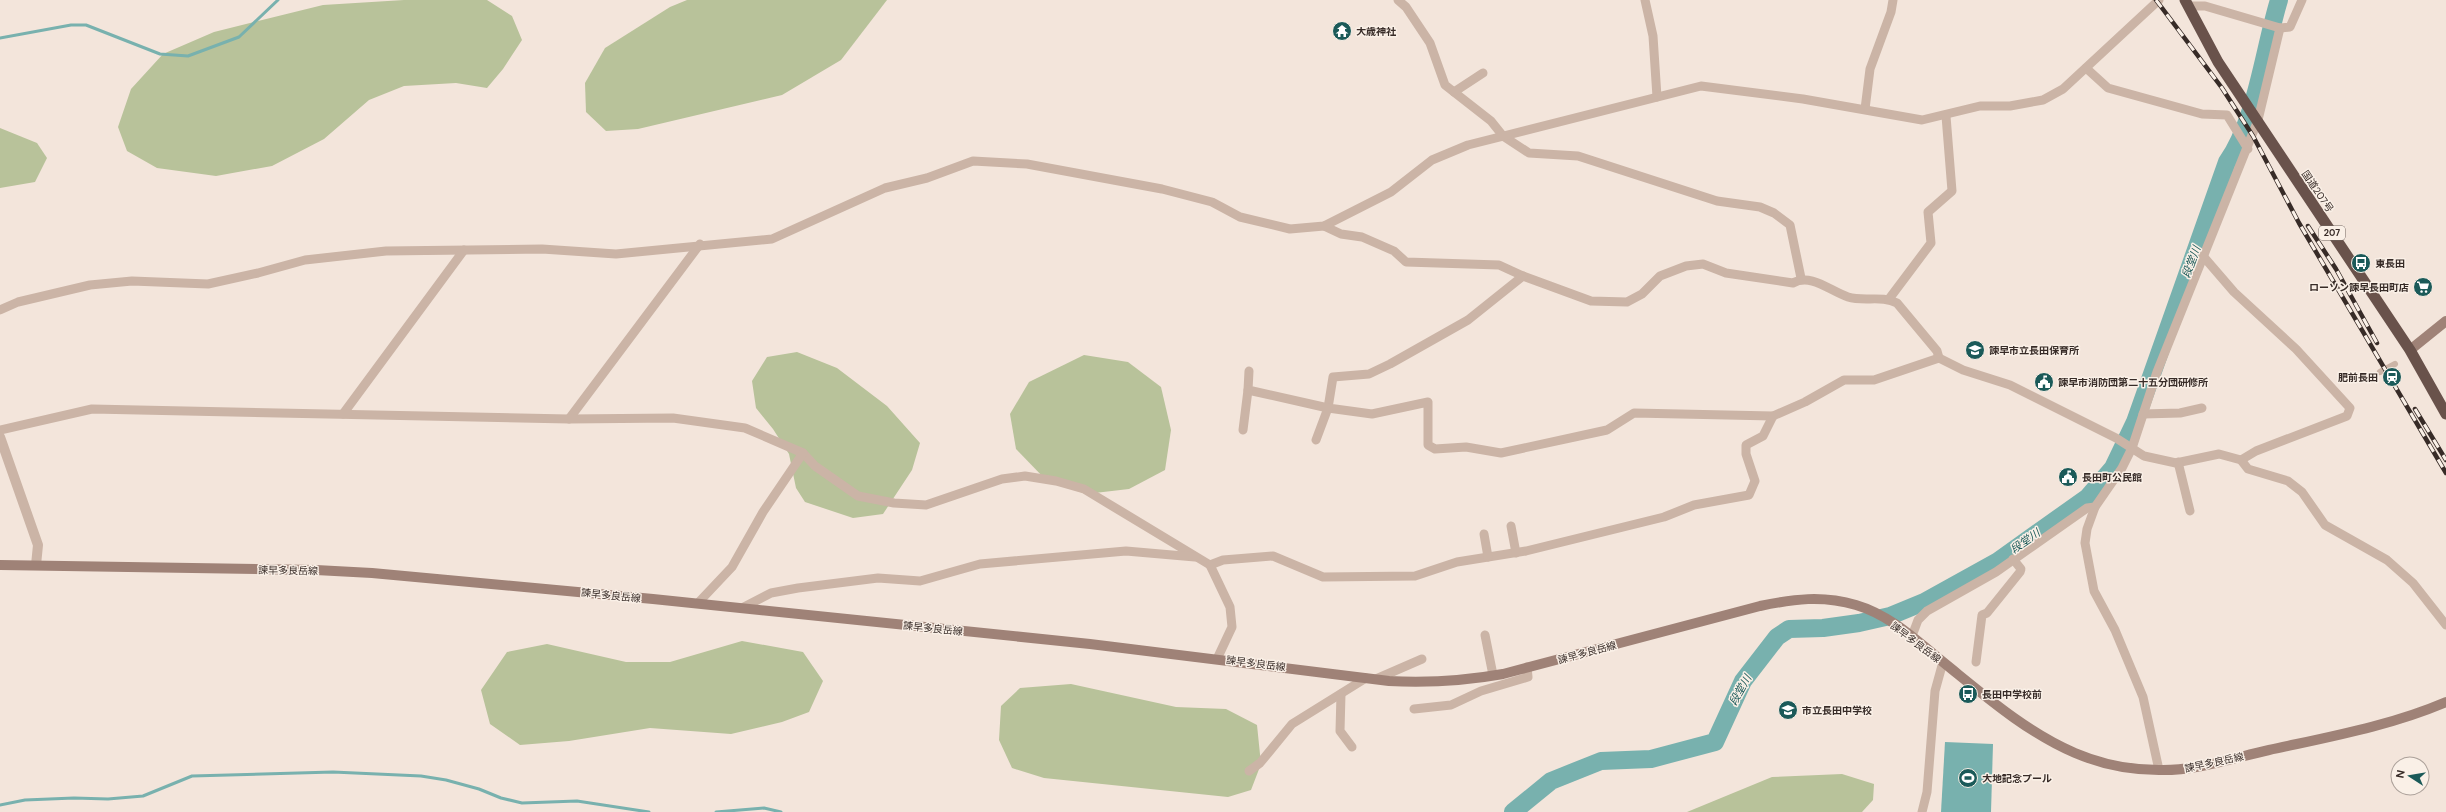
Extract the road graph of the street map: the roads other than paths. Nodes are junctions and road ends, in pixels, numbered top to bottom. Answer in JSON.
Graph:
{"nodes":[{"id":1,"x":1398,"y":0,"type":"edge"},
{"id":2,"x":1645,"y":0,"type":"edge"},
{"id":3,"x":1893,"y":0,"type":"edge"},
{"id":4,"x":2159,"y":0,"type":"edge"},
{"id":5,"x":2302,"y":0,"type":"edge"},
{"id":6,"x":2149,"y":3,"type":"edge"},
{"id":7,"x":2186,"y":3,"type":"edge"},
{"id":8,"x":2206,"y":3,"type":"edge"},
{"id":9,"x":2280,"y":28,"type":"junction"},
{"id":10,"x":2086,"y":68,"type":"junction"},
{"id":11,"x":1483,"y":74,"type":"dead end"},
{"id":12,"x":1454,"y":92,"type":"junction"},
{"id":13,"x":1657,"y":97,"type":"junction"},
{"id":14,"x":1864,"y":109,"type":"junction"},
{"id":15,"x":1946,"y":116,"type":"junction"},
{"id":16,"x":2257,"y":118,"type":"junction"},
{"id":17,"x":1503,"y":136,"type":"junction"},
{"id":18,"x":2248,"y":149,"type":"junction"},
{"id":19,"x":1324,"y":226,"type":"junction"},
{"id":20,"x":700,"y":244,"type":"junction"},
{"id":21,"x":464,"y":250,"type":"junction"},
{"id":22,"x":2203,"y":256,"type":"junction"},
{"id":23,"x":1523,"y":276,"type":"junction"},
{"id":24,"x":1801,"y":278,"type":"junction"},
{"id":25,"x":1889,"y":299,"type":"junction"},
{"id":26,"x":0,"y":310,"type":"edge"},
{"id":27,"x":2446,"y":321,"type":"edge"},
{"id":28,"x":2410,"y":350,"type":"junction"},
{"id":29,"x":1939,"y":358,"type":"junction"},
{"id":30,"x":2395,"y":364,"type":"dead end"},
{"id":31,"x":1249,"y":371,"type":"dead end"},
{"id":32,"x":2380,"y":372,"type":"dead end"},
{"id":33,"x":1248,"y":390,"type":"junction"},
{"id":34,"x":1328,"y":408,"type":"junction"},
{"id":35,"x":2202,"y":408,"type":"dead end"},
{"id":36,"x":343,"y":414,"type":"junction"},
{"id":37,"x":2143,"y":414,"type":"junction"},
{"id":38,"x":2446,"y":414,"type":"edge"},
{"id":39,"x":1773,"y":416,"type":"junction"},
{"id":40,"x":569,"y":419,"type":"junction"},
{"id":41,"x":0,"y":430,"type":"edge"},
{"id":42,"x":1243,"y":430,"type":"dead end"},
{"id":43,"x":0,"y":437,"type":"edge"},
{"id":44,"x":1316,"y":440,"type":"dead end"},
{"id":45,"x":2132,"y":448,"type":"junction"},
{"id":46,"x":803,"y":453,"type":"junction"},
{"id":47,"x":2241,"y":460,"type":"junction"},
{"id":48,"x":2178,"y":462,"type":"junction"},
{"id":49,"x":2095,"y":506,"type":"junction"},
{"id":50,"x":2190,"y":511,"type":"dead end"},
{"id":51,"x":1511,"y":526,"type":"dead end"},
{"id":52,"x":1484,"y":534,"type":"dead end"},
{"id":53,"x":1516,"y":553,"type":"junction"},
{"id":54,"x":1488,"y":557,"type":"junction"},
{"id":55,"x":1198,"y":558,"type":"junction"},
{"id":56,"x":2013,"y":559,"type":"junction"},
{"id":57,"x":0,"y":565,"type":"edge"},
{"id":58,"x":36,"y":565,"type":"junction"},
{"id":59,"x":1210,"y":565,"type":"junction"},
{"id":60,"x":698,"y":603,"type":"junction"},
{"id":61,"x":742,"y":608,"type":"junction"},
{"id":62,"x":2446,"y":625,"type":"edge"},
{"id":63,"x":1485,"y":635,"type":"dead end"},
{"id":64,"x":1912,"y":636,"type":"junction"},
{"id":65,"x":1422,"y":658,"type":"dead end"},
{"id":66,"x":1217,"y":659,"type":"junction"},
{"id":67,"x":1943,"y":662,"type":"junction"},
{"id":68,"x":1976,"y":662,"type":"dead end"},
{"id":69,"x":1527,"y":667,"type":"junction"},
{"id":70,"x":1493,"y":675,"type":"junction"},
{"id":71,"x":1371,"y":678,"type":"junction"},
{"id":72,"x":1341,"y":694,"type":"junction"},
{"id":73,"x":2446,"y":702,"type":"edge"},
{"id":74,"x":1414,"y":709,"type":"dead end"},
{"id":75,"x":1352,"y":747,"type":"dead end"},
{"id":76,"x":2159,"y":770,"type":"junction"},
{"id":77,"x":1249,"y":771,"type":"dead end"},
{"id":78,"x":1919,"y":812,"type":"edge"}],
"edges":[{"from":1,"to":12,"type":"street"},
{"from":2,"to":13,"type":"street"},
{"from":3,"to":14,"type":"street"},
{"from":4,"to":6,"type":"street"},
{"from":5,"to":9,"type":"street"},
{"from":6,"to":10,"type":"street"},
{"from":7,"to":8,"type":"street"},
{"from":7,"to":16,"type":"highway","name":"国道207号","number":"207"},
{"from":8,"to":9,"type":"street"},
{"from":9,"to":16,"type":"street"},
{"from":10,"to":15,"type":"street"},
{"from":10,"to":18,"type":"street"},
{"from":11,"to":12,"type":"street"},
{"from":12,"to":17,"type":"street"},
{"from":13,"to":14,"type":"street"},
{"from":13,"to":17,"type":"street"},
{"from":14,"to":15,"type":"street"},
{"from":15,"to":25,"type":"street"},
{"from":16,"to":18,"type":"street"},
{"from":16,"to":28,"type":"highway","name":"国道207号","number":"207"},
{"from":17,"to":19,"type":"street"},
{"from":17,"to":24,"type":"street"},
{"from":18,"to":22,"type":"street"},
{"from":19,"to":20,"type":"street"},
{"from":19,"to":23,"type":"street"},
{"from":20,"to":21,"type":"street"},
{"from":20,"to":40,"type":"street"},
{"from":21,"to":26,"type":"street"},
{"from":21,"to":36,"type":"street"},
{"from":22,"to":37,"type":"street"},
{"from":22,"to":47,"type":"street"},
{"from":23,"to":24,"type":"street"},
{"from":23,"to":34,"type":"street"},
{"from":24,"to":25,"type":"street"},
{"from":25,"to":29,"type":"street"},
{"from":27,"to":28,"type":"main road"},
{"from":28,"to":38,"type":"highway","name":"国道207号","number":"207"},
{"from":29,"to":39,"type":"street"},
{"from":29,"to":45,"type":"street"},
{"from":30,"to":32,"type":"street"},
{"from":31,"to":33,"type":"street"},
{"from":33,"to":34,"type":"street"},
{"from":33,"to":42,"type":"street"},
{"from":34,"to":39,"type":"street"},
{"from":34,"to":44,"type":"street"},
{"from":35,"to":37,"type":"street"},
{"from":36,"to":40,"type":"street"},
{"from":36,"to":41,"type":"street"},
{"from":37,"to":45,"type":"street"},
{"from":39,"to":53,"type":"street"},
{"from":40,"to":46,"type":"street"},
{"from":43,"to":58,"type":"street"},
{"from":45,"to":48,"type":"street"},
{"from":45,"to":49,"type":"street"},
{"from":46,"to":55,"type":"street"},
{"from":46,"to":60,"type":"street"},
{"from":47,"to":48,"type":"street"},
{"from":47,"to":62,"type":"street"},
{"from":48,"to":50,"type":"street"},
{"from":49,"to":56,"type":"street"},
{"from":49,"to":76,"type":"street"},
{"from":51,"to":53,"type":"street"},
{"from":52,"to":54,"type":"street"},
{"from":53,"to":54,"type":"street"},
{"from":54,"to":59,"type":"street"},
{"from":55,"to":59,"type":"street"},
{"from":55,"to":61,"type":"street"},
{"from":56,"to":64,"type":"street"},
{"from":56,"to":68,"type":"street"},
{"from":57,"to":58,"type":"main road","name":"諫早多良岳線"},
{"from":58,"to":60,"type":"main road","name":"諫早多良岳線"},
{"from":59,"to":66,"type":"street"},
{"from":60,"to":61,"type":"main road","name":"諫早多良岳線"},
{"from":61,"to":66,"type":"main road","name":"諫早多良岳線"},
{"from":63,"to":70,"type":"street"},
{"from":64,"to":67,"type":"main road","name":"諫早多良岳線"},
{"from":64,"to":69,"type":"main road","name":"諫早多良岳線"},
{"from":65,"to":71,"type":"street"},
{"from":66,"to":71,"type":"main road","name":"諫早多良岳線"},
{"from":67,"to":76,"type":"main road","name":"諫早多良岳線"},
{"from":67,"to":78,"type":"street"},
{"from":69,"to":70,"type":"main road","name":"諫早多良岳線"},
{"from":69,"to":74,"type":"street"},
{"from":70,"to":71,"type":"main road","name":"諫早多良岳線"},
{"from":71,"to":72,"type":"street"},
{"from":72,"to":75,"type":"street"},
{"from":72,"to":77,"type":"street"},
{"from":73,"to":76,"type":"main road","name":"諫早多良岳線"}]}
